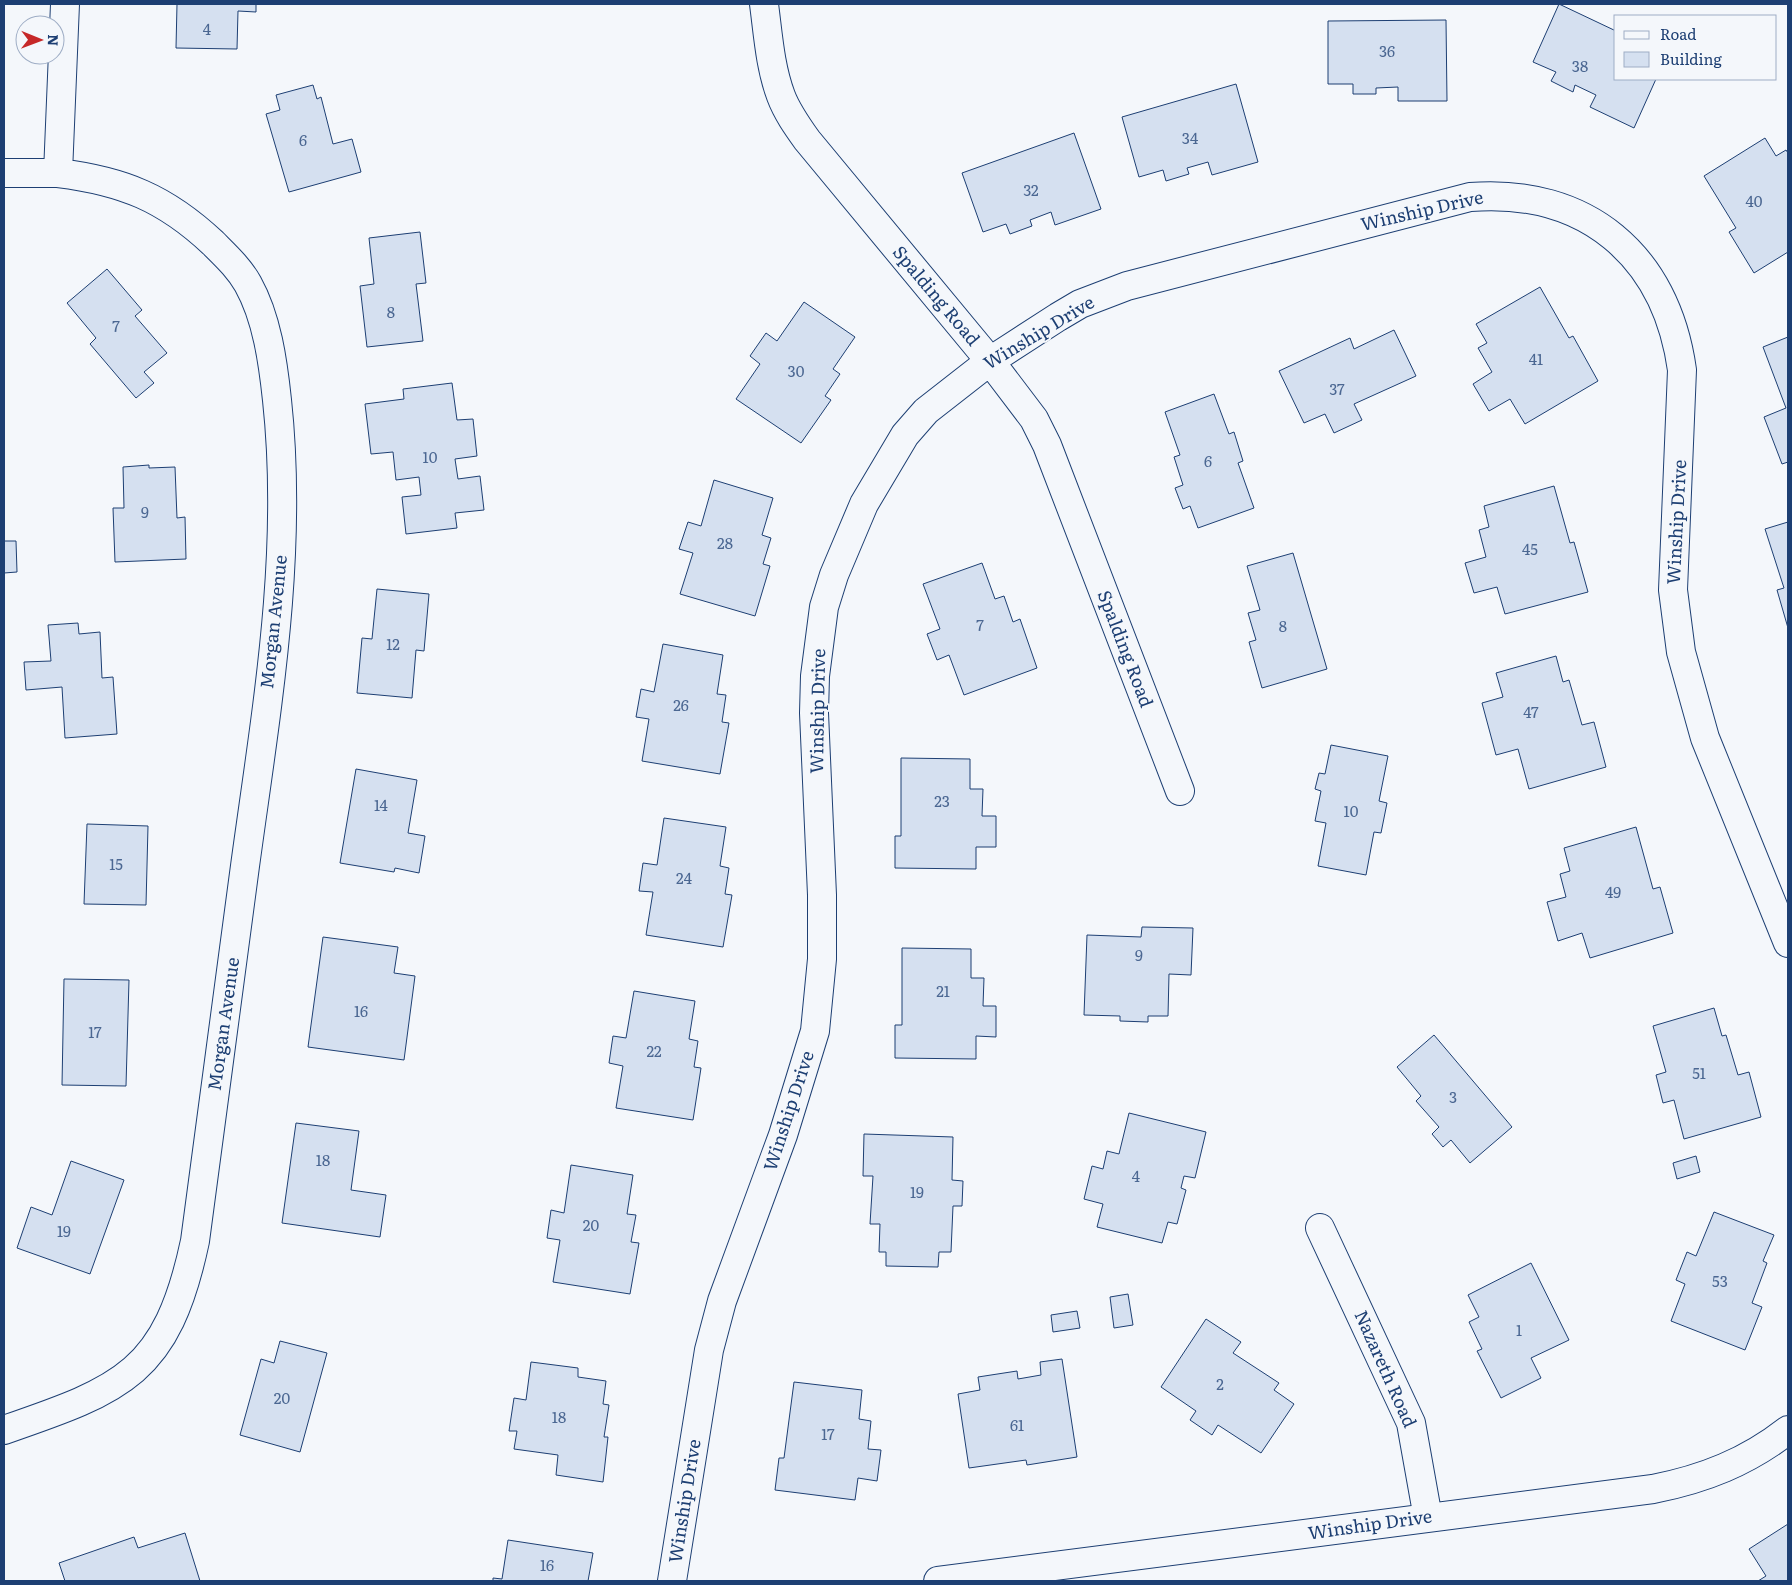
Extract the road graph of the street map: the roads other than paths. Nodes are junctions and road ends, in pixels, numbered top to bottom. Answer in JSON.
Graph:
{"nodes":[{"id":1,"x":65,"y":4,"type":"edge"},
{"id":2,"x":764,"y":4,"type":"edge"},
{"id":3,"x":4,"y":173,"type":"edge"},
{"id":4,"x":58,"y":173,"type":"junction"},
{"id":5,"x":990,"y":361,"type":"junction"},
{"id":6,"x":1180,"y":791,"type":"dead end"},
{"id":7,"x":1788,"y":943,"type":"edge"},
{"id":8,"x":1320,"y":1228,"type":"dead end"},
{"id":9,"x":4,"y":1430,"type":"edge"},
{"id":10,"x":1788,"y":1430,"type":"edge"},
{"id":11,"x":1428,"y":1518,"type":"junction"},
{"id":12,"x":672,"y":1581,"type":"edge"},
{"id":13,"x":938,"y":1581,"type":"edge"}],
"edges":[{"from":1,"to":4,"type":"street"},
{"from":2,"to":5,"type":"street","name":"Spalding Road"},
{"from":3,"to":4,"type":"street","name":"Morgan Avenue"},
{"from":4,"to":9,"type":"street","name":"Morgan Avenue"},
{"from":5,"to":6,"type":"street","name":"Spalding Road"},
{"from":5,"to":7,"type":"street","name":"Winship Drive"},
{"from":5,"to":12,"type":"street","name":"Winship Drive"},
{"from":8,"to":11,"type":"street","name":"Nazareth Road"},
{"from":10,"to":11,"type":"street","name":"Winship Drive"},
{"from":11,"to":13,"type":"street","name":"Winship Drive"}]}
